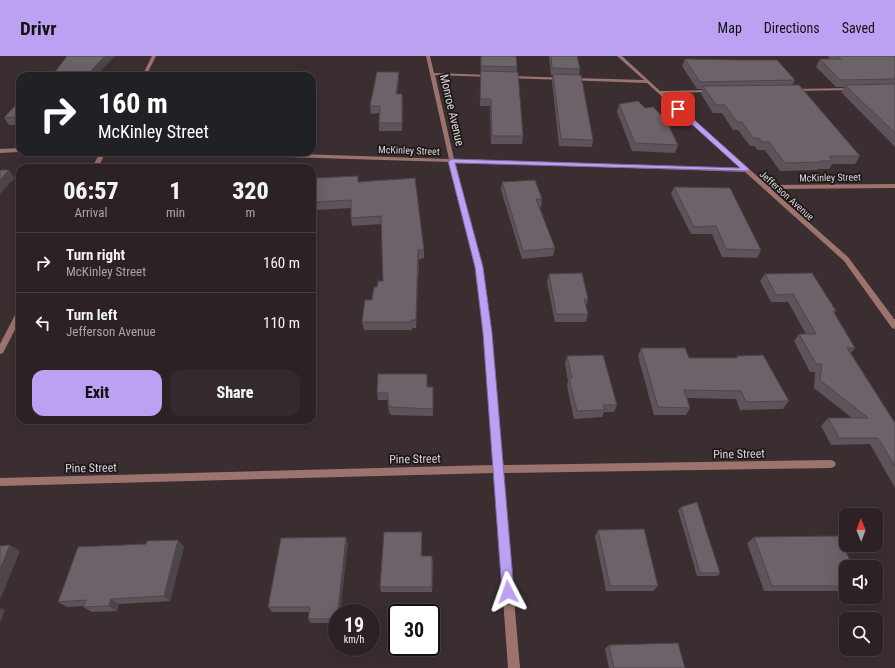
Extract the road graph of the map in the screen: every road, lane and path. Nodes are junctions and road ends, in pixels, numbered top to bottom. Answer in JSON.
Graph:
{"nodes":[{"id":1,"x":154,"y":56,"type":"edge"},
{"id":2,"x":428,"y":56,"type":"edge"},
{"id":3,"x":619,"y":56,"type":"edge"},
{"id":4,"x":146,"y":72,"type":"edge"},
{"id":5,"x":432,"y":74,"type":"junction"},
{"id":6,"x":494,"y":76,"type":"edge"},
{"id":7,"x":502,"y":77,"type":"edge"},
{"id":8,"x":649,"y":82,"type":"junction"},
{"id":9,"x":856,"y":89,"type":"edge"},
{"id":10,"x":785,"y":90,"type":"edge"},
{"id":11,"x":722,"y":91,"type":"edge"},
{"id":12,"x":659,"y":92,"type":"junction"},
{"id":13,"x":16,"y":150,"type":"edge"},
{"id":14,"x":0,"y":151,"type":"edge"},
{"id":15,"x":307,"y":156,"type":"edge"},
{"id":16,"x":452,"y":161,"type":"junction"},
{"id":17,"x":746,"y":170,"type":"junction"},
{"id":18,"x":895,"y":186,"type":"edge"},
{"id":19,"x":765,"y":187,"type":"junction"},
{"id":20,"x":16,"y":321,"type":"edge"},
{"id":21,"x":895,"y":326,"type":"edge"},
{"id":22,"x":0,"y":352,"type":"edge"},
{"id":23,"x":831,"y":464,"type":"dead end"},
{"id":24,"x":499,"y":469,"type":"junction"},
{"id":25,"x":0,"y":482,"type":"edge"},
{"id":26,"x":514,"y":668,"type":"edge"}],
"edges":[{"from":1,"to":4,"type":"street"},
{"from":2,"to":5,"type":"street","name":"Monroe Avenue"},
{"from":3,"to":8,"type":"street","name":"Jefferson Avenue"},
{"from":5,"to":6,"type":"street"},
{"from":5,"to":16,"type":"street","name":"Monroe Avenue"},
{"from":7,"to":8,"type":"street"},
{"from":8,"to":12,"type":"street","name":"Jefferson Avenue"},
{"from":9,"to":10,"type":"street"},
{"from":11,"to":12,"type":"street"},
{"from":12,"to":17,"type":"street","name":"Jefferson Avenue"},
{"from":13,"to":14,"type":"street"},
{"from":15,"to":16,"type":"street","name":"McKinley Street"},
{"from":16,"to":17,"type":"street","name":"McKinley Street"},
{"from":16,"to":24,"type":"street","name":"Monroe Avenue"},
{"from":17,"to":19,"type":"street","name":"Jefferson Avenue"},
{"from":18,"to":19,"type":"street","name":"McKinley Street"},
{"from":19,"to":21,"type":"street","name":"Jefferson Avenue"},
{"from":20,"to":22,"type":"street"},
{"from":23,"to":24,"type":"street","name":"Pine Street"},
{"from":24,"to":25,"type":"street","name":"Pine Street"},
{"from":24,"to":26,"type":"street","name":"Monroe Avenue"}]}
